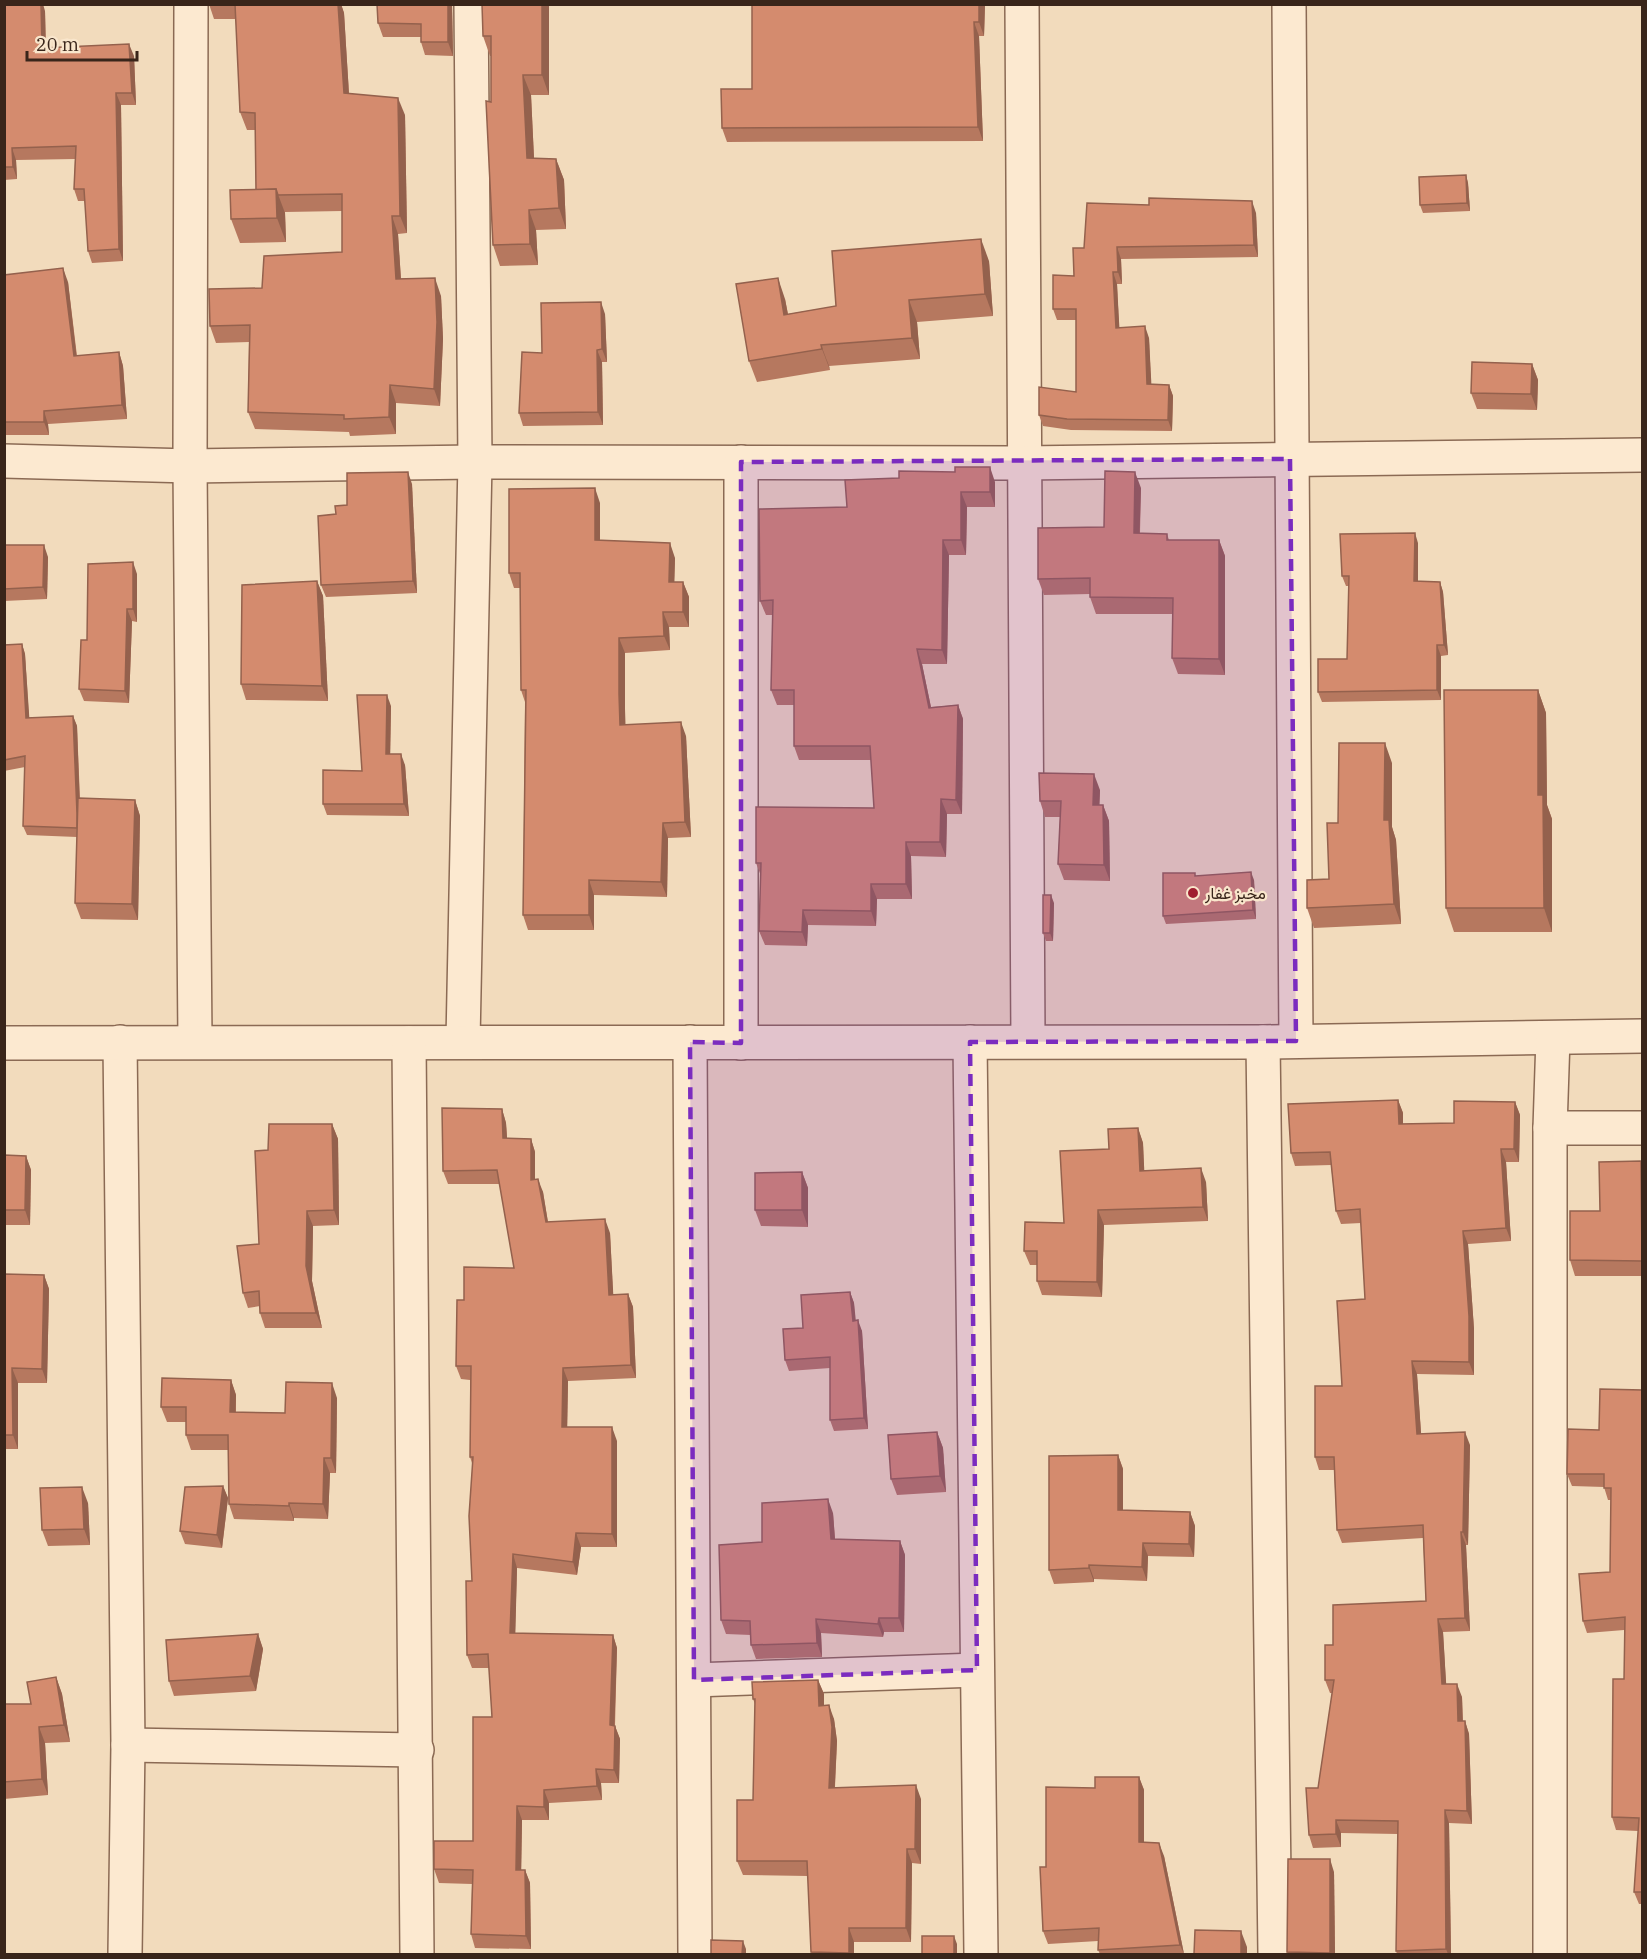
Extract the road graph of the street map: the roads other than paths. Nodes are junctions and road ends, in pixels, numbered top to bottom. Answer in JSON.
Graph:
{"nodes":[{"id":1,"x":191,"y":4,"type":"edge"},
{"id":2,"x":471,"y":4,"type":"edge"},
{"id":3,"x":1022,"y":4,"type":"edge"},
{"id":4,"x":1289,"y":4,"type":"edge"},
{"id":5,"x":1642,"y":455,"type":"edge"},
{"id":6,"x":1290,"y":459,"type":"junction"},
{"id":7,"x":4,"y":461,"type":"edge"},
{"id":8,"x":475,"y":462,"type":"junction"},
{"id":9,"x":741,"y":462,"type":"junction"},
{"id":10,"x":1023,"y":463,"type":"junction"},
{"id":11,"x":190,"y":466,"type":"junction"},
{"id":12,"x":1642,"y":1036,"type":"edge"},
{"id":13,"x":1553,"y":1038,"type":"junction"},
{"id":14,"x":195,"y":1041,"type":"junction"},
{"id":15,"x":463,"y":1041,"type":"junction"},
{"id":16,"x":1028,"y":1041,"type":"junction"},
{"id":17,"x":1296,"y":1041,"type":"junction"},
{"id":18,"x":120,"y":1042,"type":"junction"},
{"id":19,"x":690,"y":1042,"type":"junction"},
{"id":20,"x":970,"y":1042,"type":"junction"},
{"id":21,"x":1263,"y":1042,"type":"junction"},
{"id":22,"x":4,"y":1043,"type":"edge"},
{"id":23,"x":409,"y":1043,"type":"junction"},
{"id":24,"x":741,"y":1043,"type":"junction"},
{"id":25,"x":1550,"y":1128,"type":"junction"},
{"id":26,"x":1642,"y":1128,"type":"edge"},
{"id":27,"x":977,"y":1670,"type":"junction"},
{"id":28,"x":694,"y":1680,"type":"junction"},
{"id":29,"x":128,"y":1745,"type":"junction"},
{"id":30,"x":417,"y":1750,"type":"junction"},
{"id":31,"x":125,"y":1954,"type":"edge"},
{"id":32,"x":417,"y":1954,"type":"edge"},
{"id":33,"x":696,"y":1954,"type":"edge"},
{"id":34,"x":981,"y":1954,"type":"edge"},
{"id":35,"x":1275,"y":1954,"type":"edge"},
{"id":36,"x":1550,"y":1954,"type":"edge"}],
"edges":[{"from":1,"to":11,"type":"street"},
{"from":2,"to":8,"type":"street"},
{"from":3,"to":10,"type":"street"},
{"from":4,"to":6,"type":"street"},
{"from":5,"to":6,"type":"street"},
{"from":6,"to":10,"type":"street"},
{"from":6,"to":17,"type":"street"},
{"from":7,"to":11,"type":"street"},
{"from":8,"to":9,"type":"street"},
{"from":8,"to":11,"type":"street"},
{"from":8,"to":15,"type":"street"},
{"from":9,"to":10,"type":"street"},
{"from":9,"to":24,"type":"street"},
{"from":10,"to":16,"type":"street"},
{"from":11,"to":14,"type":"street"},
{"from":12,"to":13,"type":"street"},
{"from":13,"to":17,"type":"street"},
{"from":13,"to":25,"type":"street"},
{"from":14,"to":18,"type":"street"},
{"from":14,"to":23,"type":"street"},
{"from":15,"to":19,"type":"street"},
{"from":15,"to":23,"type":"street"},
{"from":16,"to":20,"type":"street"},
{"from":16,"to":21,"type":"street"},
{"from":17,"to":21,"type":"street"},
{"from":18,"to":22,"type":"street"},
{"from":18,"to":29,"type":"street"},
{"from":19,"to":24,"type":"street"},
{"from":19,"to":28,"type":"street"},
{"from":20,"to":24,"type":"street"},
{"from":20,"to":27,"type":"street"},
{"from":21,"to":35,"type":"street"},
{"from":23,"to":30,"type":"street"},
{"from":25,"to":26,"type":"street"},
{"from":25,"to":36,"type":"street"},
{"from":27,"to":28,"type":"street"},
{"from":27,"to":34,"type":"street"},
{"from":28,"to":33,"type":"street"},
{"from":29,"to":30,"type":"street"},
{"from":29,"to":31,"type":"street"},
{"from":30,"to":32,"type":"street"}]}
